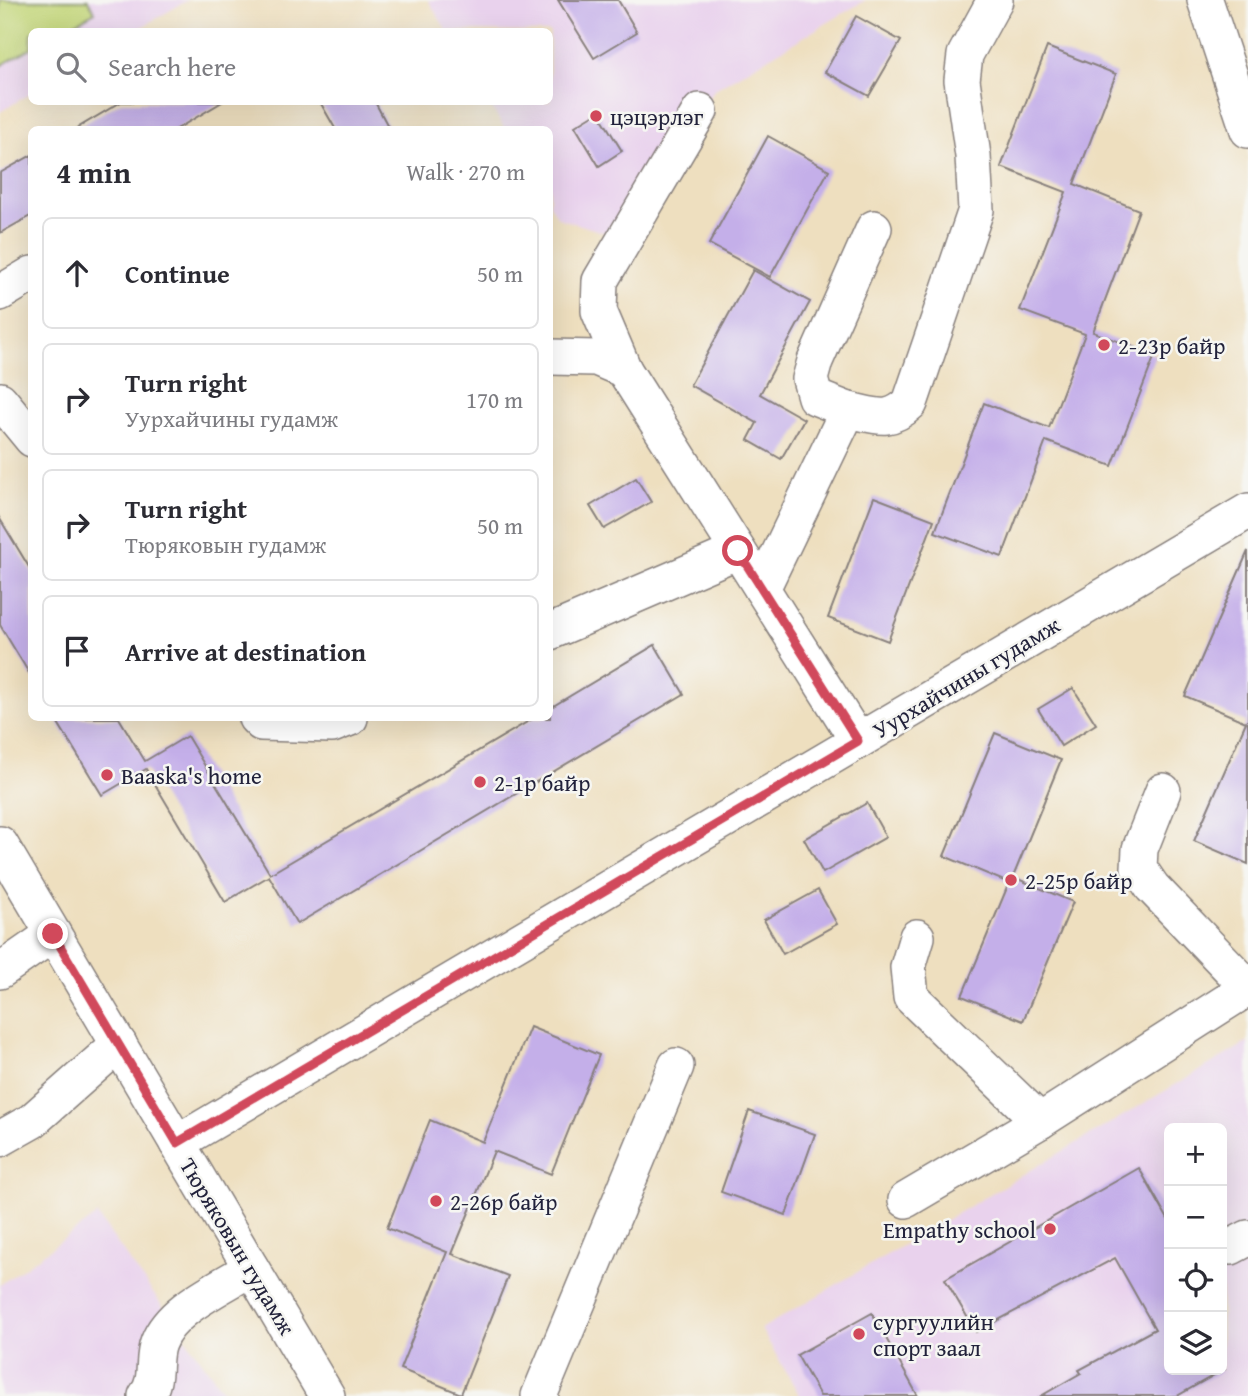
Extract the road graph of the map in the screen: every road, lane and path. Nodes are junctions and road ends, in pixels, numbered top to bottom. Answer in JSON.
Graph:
{"nodes":[{"id":1,"x":995,"y":0,"type":"edge"},
{"id":2,"x":1205,"y":0,"type":"edge"},
{"id":3,"x":700,"y":111,"type":"dead end"},
{"id":4,"x":1248,"y":131,"type":"edge"},
{"id":5,"x":874,"y":228,"type":"dead end"},
{"id":6,"x":28,"y":276,"type":"edge"},
{"id":7,"x":0,"y":293,"type":"edge"},
{"id":8,"x":553,"y":357,"type":"edge"},
{"id":9,"x":624,"y":370,"type":"junction"},
{"id":10,"x":0,"y":400,"type":"edge"},
{"id":11,"x":848,"y":411,"type":"junction"},
{"id":12,"x":28,"y":434,"type":"edge"},
{"id":13,"x":1248,"y":511,"type":"edge"},
{"id":14,"x":738,"y":551,"type":"junction"},
{"id":15,"x":762,"y":589,"type":"junction"},
{"id":16,"x":553,"y":631,"type":"edge"},
{"id":17,"x":259,"y":721,"type":"edge"},
{"id":18,"x":342,"y":721,"type":"edge"},
{"id":19,"x":858,"y":741,"type":"junction"},
{"id":20,"x":1163,"y":791,"type":"dead end"},
{"id":21,"x":0,"y":844,"type":"edge"},
{"id":22,"x":53,"y":934,"type":"junction"},
{"id":23,"x":917,"y":937,"type":"dead end"},
{"id":24,"x":0,"y":971,"type":"edge"},
{"id":25,"x":1248,"y":987,"type":"edge"},
{"id":26,"x":119,"y":1044,"type":"junction"},
{"id":27,"x":676,"y":1066,"type":"dead end"},
{"id":28,"x":1040,"y":1121,"type":"junction"},
{"id":29,"x":0,"y":1139,"type":"edge"},
{"id":30,"x":177,"y":1143,"type":"junction"},
{"id":31,"x":906,"y":1200,"type":"dead end"},
{"id":32,"x":251,"y":1268,"type":"junction"},
{"id":33,"x":146,"y":1396,"type":"edge"},
{"id":34,"x":327,"y":1396,"type":"edge"},
{"id":35,"x":539,"y":1396,"type":"edge"}],
"edges":[{"from":1,"to":11,"type":"street"},
{"from":2,"to":4,"type":"street"},
{"from":3,"to":9,"type":"street"},
{"from":5,"to":11,"type":"street"},
{"from":6,"to":7,"type":"street"},
{"from":8,"to":9,"type":"street"},
{"from":9,"to":14,"type":"street"},
{"from":10,"to":12,"type":"street"},
{"from":11,"to":15,"type":"street"},
{"from":13,"to":19,"type":"street","name":"Уурхайчины гудамж"},
{"from":14,"to":15,"type":"street"},
{"from":14,"to":16,"type":"street"},
{"from":15,"to":19,"type":"street"},
{"from":17,"to":18,"type":"street"},
{"from":19,"to":30,"type":"street","name":"Уурхайчины гудамж"},
{"from":20,"to":25,"type":"street"},
{"from":21,"to":22,"type":"street","name":"Тюряковын гудамж"},
{"from":22,"to":24,"type":"street"},
{"from":22,"to":26,"type":"street","name":"Тюряковын гудамж"},
{"from":23,"to":28,"type":"street"},
{"from":25,"to":28,"type":"street"},
{"from":26,"to":29,"type":"street"},
{"from":26,"to":30,"type":"street","name":"Тюряковын гудамж"},
{"from":27,"to":35,"type":"street"},
{"from":28,"to":31,"type":"street"},
{"from":30,"to":32,"type":"street","name":"Тюряковын гудамж"},
{"from":32,"to":33,"type":"street"},
{"from":32,"to":34,"type":"street","name":"Тюряковын гудамж"}]}
